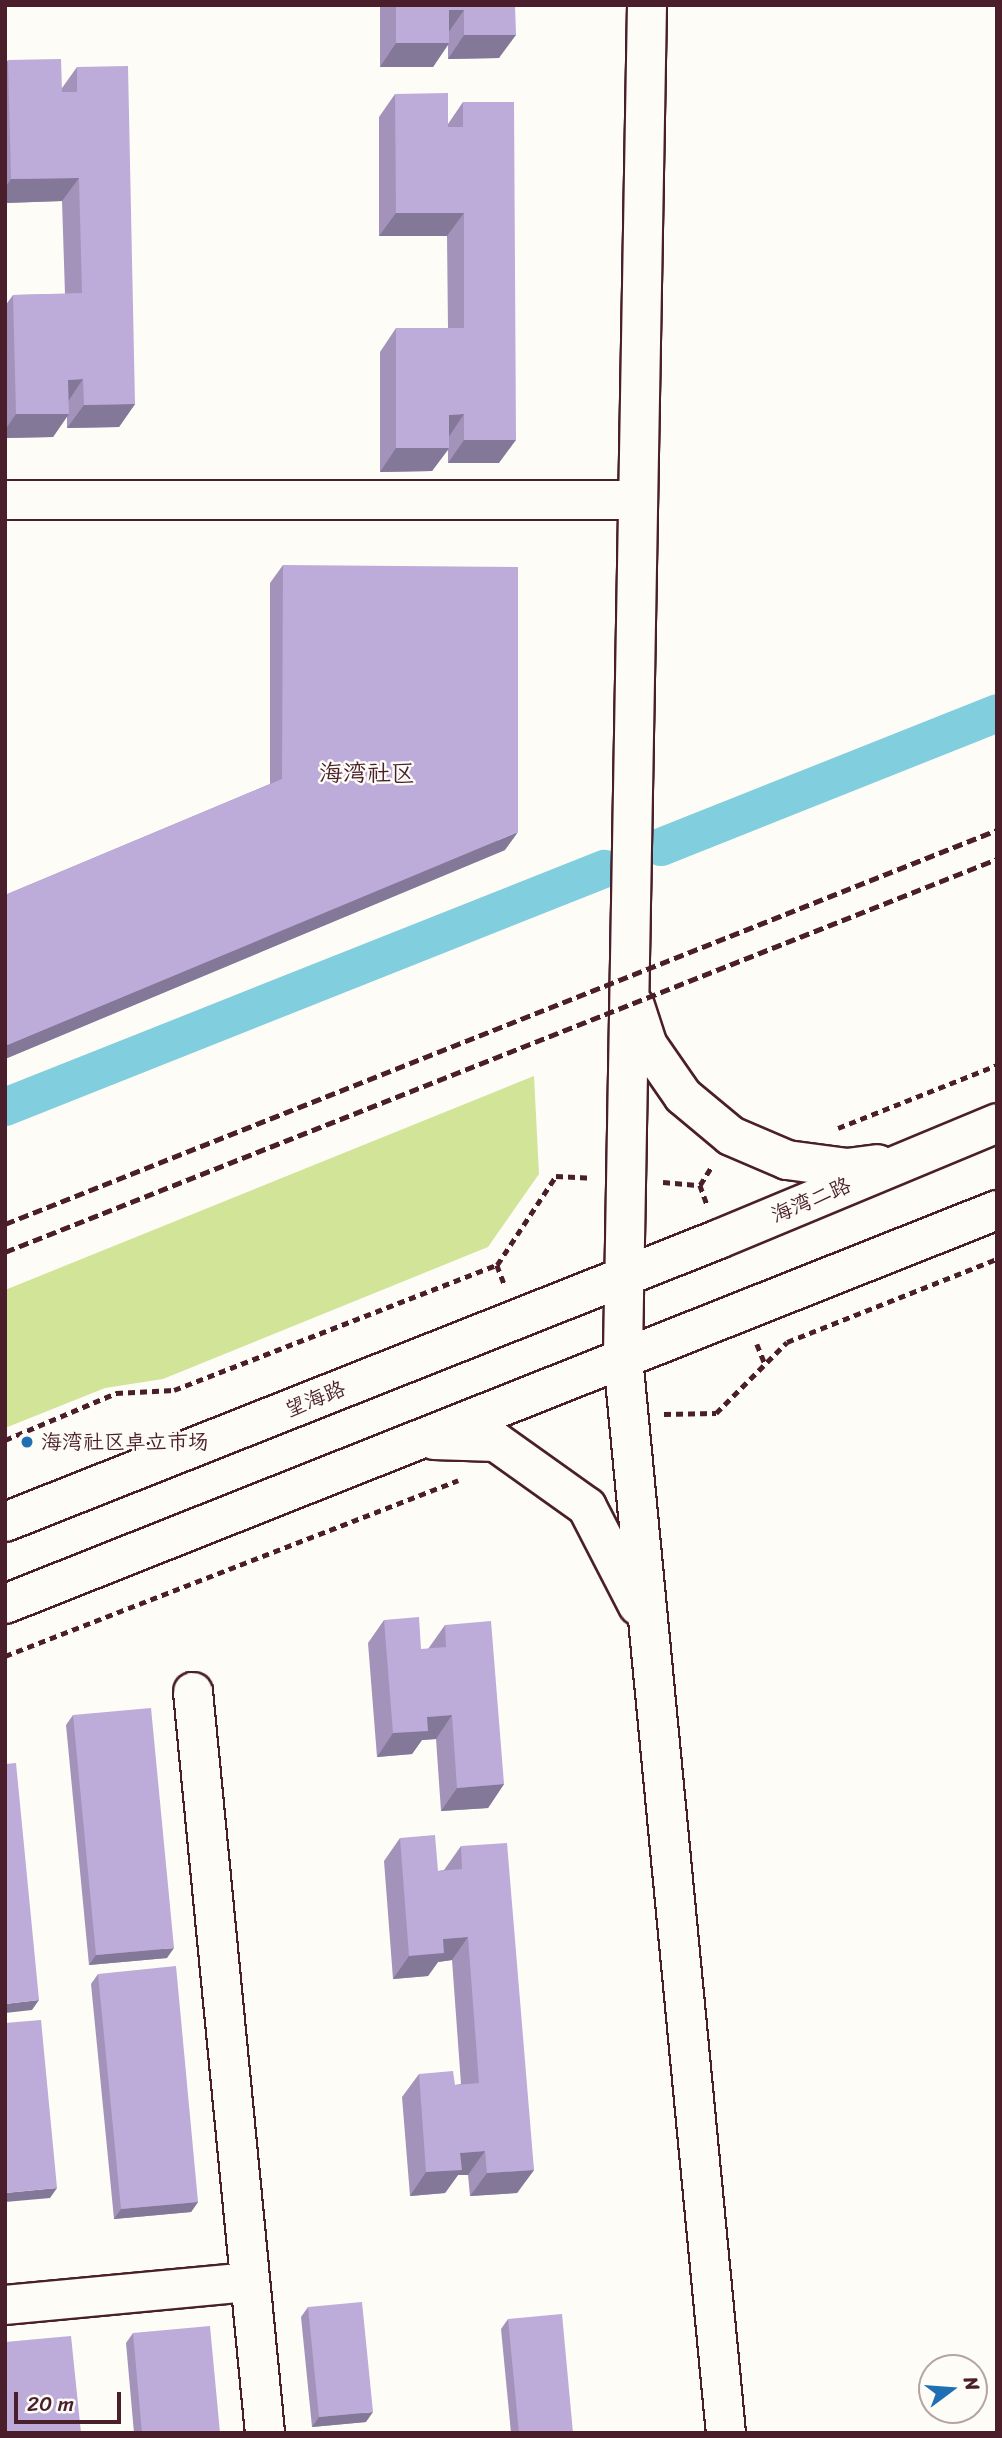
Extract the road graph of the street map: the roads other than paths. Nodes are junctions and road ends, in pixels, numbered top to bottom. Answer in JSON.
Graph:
{"nodes":[{"id":1,"x":648,"y":5,"type":"edge"},
{"id":2,"x":5,"y":500,"type":"edge"},
{"id":3,"x":638,"y":500,"type":"junction"},
{"id":4,"x":628,"y":984,"type":"junction"},
{"id":5,"x":997,"y":1123,"type":"edge"},
{"id":6,"x":907,"y":1159,"type":"junction"},
{"id":7,"x":997,"y":1210,"type":"edge"},
{"id":8,"x":625,"y":1276,"type":"junction"},
{"id":9,"x":623,"y":1358,"type":"junction"},
{"id":10,"x":418,"y":1440,"type":"junction"},
{"id":11,"x":5,"y":1522,"type":"edge"},
{"id":12,"x":5,"y":1604,"type":"edge"},
{"id":13,"x":649,"y":1627,"type":"junction"},
{"id":14,"x":193,"y":1692,"type":"dead end"},
{"id":15,"x":250,"y":2281,"type":"junction"},
{"id":16,"x":5,"y":2305,"type":"edge"},
{"id":17,"x":265,"y":2433,"type":"edge"},
{"id":18,"x":726,"y":2433,"type":"edge"}],
"edges":[{"from":1,"to":3,"type":"street"},
{"from":2,"to":3,"type":"street"},
{"from":3,"to":4,"type":"street"},
{"from":4,"to":6,"type":"street"},
{"from":4,"to":8,"type":"street"},
{"from":5,"to":6,"type":"street","name":"海湾二路"},
{"from":6,"to":8,"type":"street","name":"海湾二路"},
{"from":7,"to":9,"type":"street"},
{"from":8,"to":9,"type":"street"},
{"from":8,"to":11,"type":"street","name":"望海路"},
{"from":9,"to":10,"type":"street"},
{"from":9,"to":13,"type":"street"},
{"from":10,"to":12,"type":"street"},
{"from":10,"to":13,"type":"street"},
{"from":13,"to":18,"type":"street"},
{"from":14,"to":15,"type":"street"},
{"from":15,"to":16,"type":"street"},
{"from":15,"to":17,"type":"street"}]}
